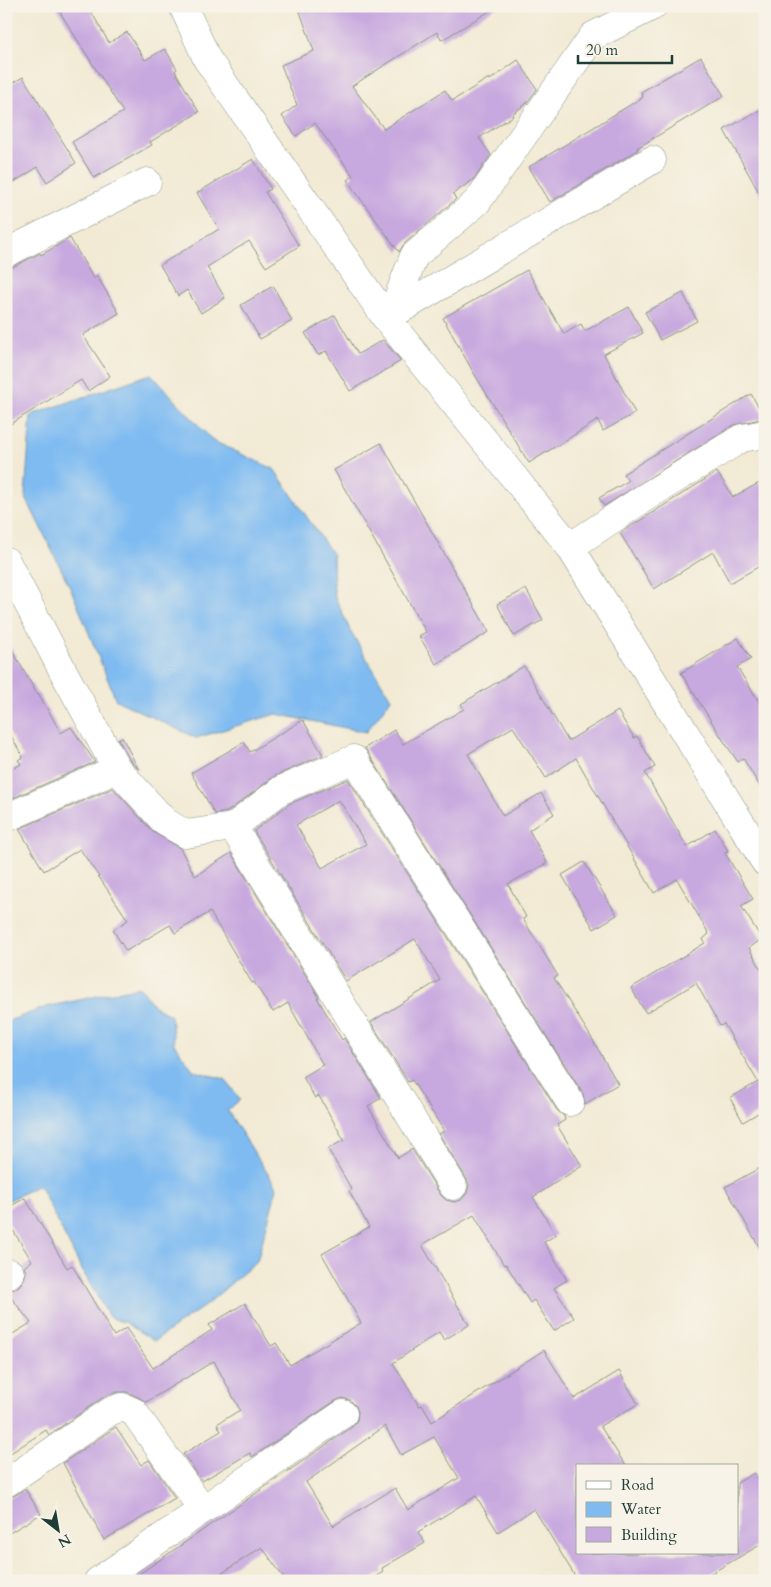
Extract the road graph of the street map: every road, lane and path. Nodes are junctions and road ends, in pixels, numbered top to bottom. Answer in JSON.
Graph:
{"nodes":[{"id":1,"x":183,"y":6,"type":"edge"},
{"id":2,"x":653,"y":6,"type":"edge"},
{"id":3,"x":652,"y":160,"type":"dead end"},
{"id":4,"x":148,"y":182,"type":"dead end"},
{"id":5,"x":6,"y":253,"type":"edge"},
{"id":6,"x":389,"y":317,"type":"junction"},
{"id":7,"x":765,"y":434,"type":"edge"},
{"id":8,"x":570,"y":547,"type":"junction"},
{"id":9,"x":6,"y":561,"type":"edge"},
{"id":10,"x":117,"y":769,"type":"junction"},
{"id":11,"x":6,"y":818,"type":"edge"},
{"id":12,"x":233,"y":827,"type":"junction"},
{"id":13,"x":765,"y":862,"type":"edge"},
{"id":14,"x":570,"y":1102,"type":"dead end"},
{"id":15,"x":453,"y":1186,"type":"dead end"},
{"id":16,"x":343,"y":1414,"type":"dead end"},
{"id":17,"x":6,"y":1483,"type":"edge"},
{"id":18,"x":202,"y":1509,"type":"junction"},
{"id":19,"x":98,"y":1581,"type":"edge"}],
"edges":[{"from":1,"to":6,"type":"street"},
{"from":2,"to":6,"type":"street"},
{"from":3,"to":6,"type":"street"},
{"from":4,"to":5,"type":"street"},
{"from":6,"to":8,"type":"street"},
{"from":7,"to":8,"type":"street"},
{"from":8,"to":13,"type":"street"},
{"from":9,"to":10,"type":"street"},
{"from":10,"to":11,"type":"street"},
{"from":10,"to":12,"type":"street"},
{"from":12,"to":14,"type":"street"},
{"from":12,"to":15,"type":"street"},
{"from":16,"to":18,"type":"street"},
{"from":17,"to":18,"type":"street"},
{"from":18,"to":19,"type":"street"}]}
